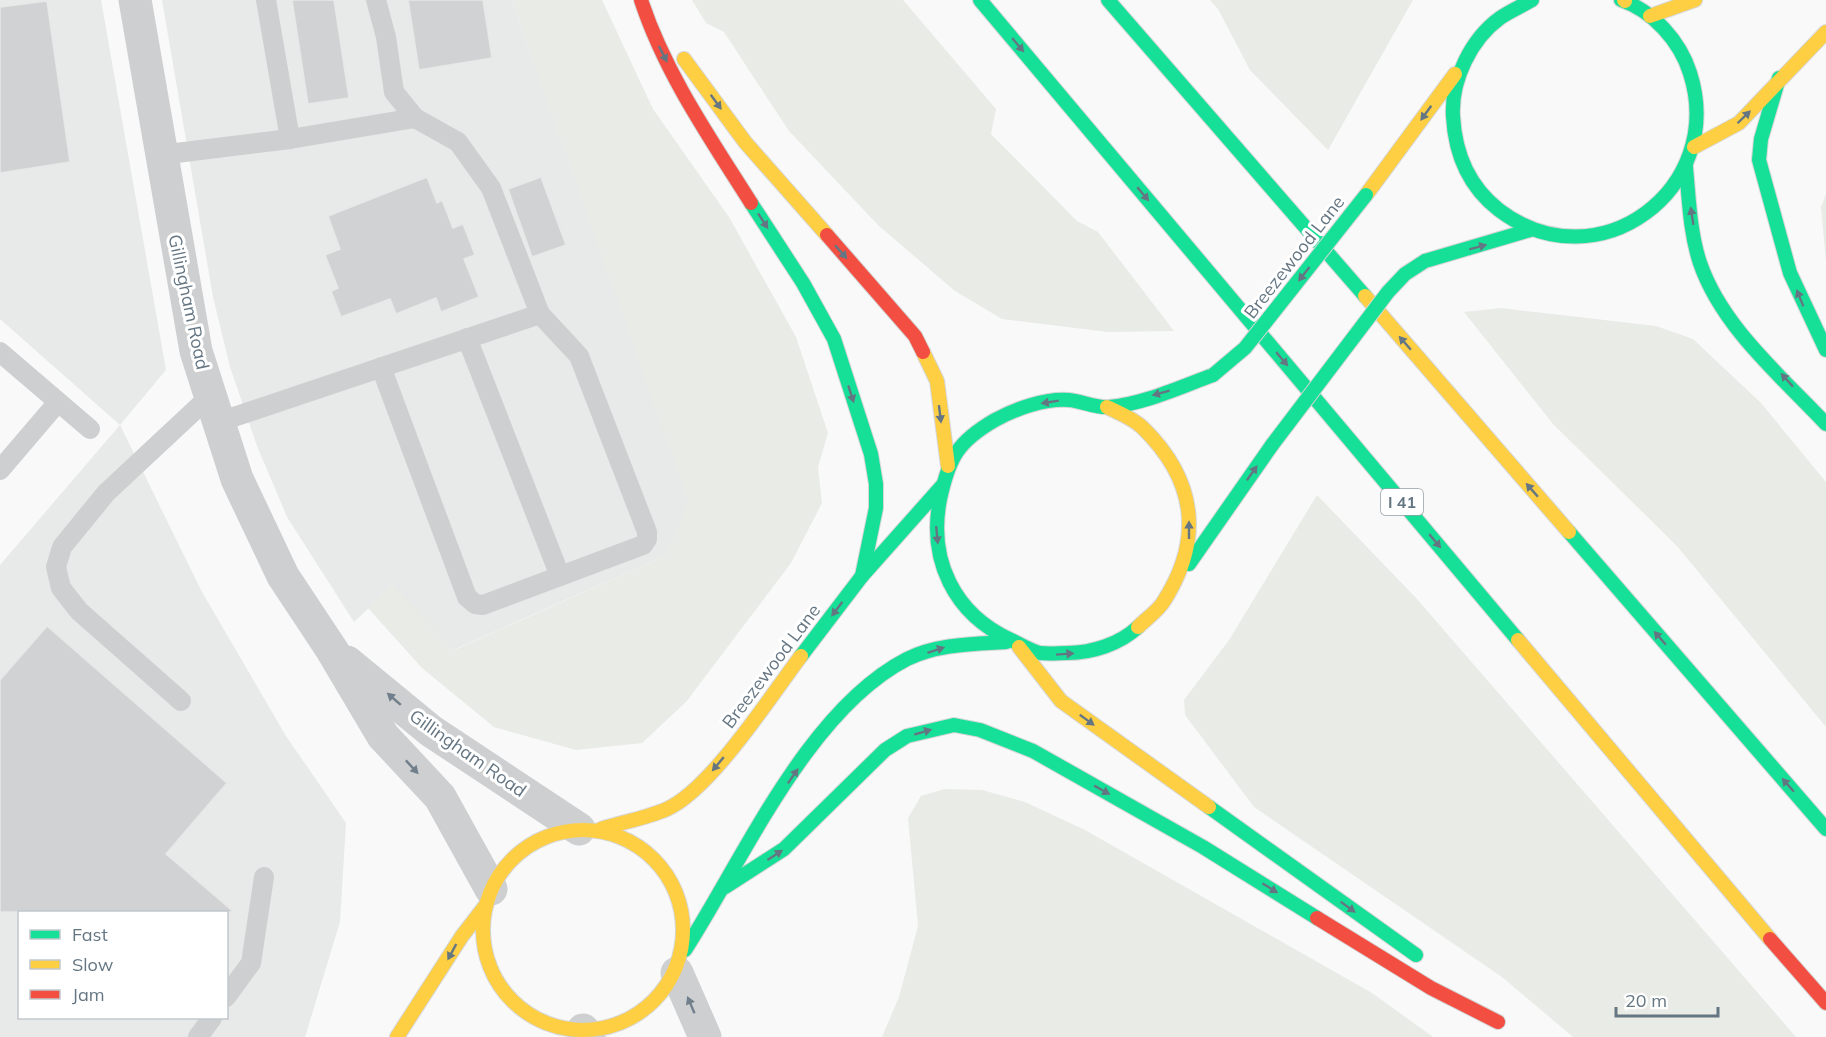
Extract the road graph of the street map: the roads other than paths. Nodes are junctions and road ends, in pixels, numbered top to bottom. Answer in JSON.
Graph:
{"nodes":[{"id":1,"x":135,"y":0,"type":"edge"},
{"id":2,"x":266,"y":0,"type":"edge"},
{"id":3,"x":376,"y":0,"type":"edge"},
{"id":4,"x":641,"y":0,"type":"edge"},
{"id":5,"x":651,"y":0,"type":"edge"},
{"id":6,"x":980,"y":0,"type":"edge"},
{"id":7,"x":1108,"y":0,"type":"edge"},
{"id":8,"x":1532,"y":0,"type":"edge"},
{"id":9,"x":1623,"y":0,"type":"edge"},
{"id":10,"x":1695,"y":0,"type":"edge"},
{"id":11,"x":1650,"y":16,"type":"junction"},
{"id":12,"x":1826,"y":32,"type":"edge"},
{"id":13,"x":1461,"y":66,"type":"junction"},
{"id":14,"x":1779,"y":78,"type":"junction"},
{"id":15,"x":415,"y":118,"type":"junction"},
{"id":16,"x":290,"y":139,"type":"junction"},
{"id":17,"x":1694,"y":147,"type":"junction"},
{"id":18,"x":160,"y":155,"type":"junction"},
{"id":19,"x":1686,"y":168,"type":"junction"},
{"id":20,"x":1530,"y":230,"type":"junction"},
{"id":21,"x":540,"y":314,"type":"junction"},
{"id":22,"x":467,"y":338,"type":"junction"},
{"id":23,"x":1826,"y":350,"type":"edge"},
{"id":24,"x":0,"y":352,"type":"edge"},
{"id":25,"x":381,"y":367,"type":"junction"},
{"id":26,"x":58,"y":402,"type":"junction"},
{"id":27,"x":1107,"y":407,"type":"junction"},
{"id":28,"x":214,"y":409,"type":"junction"},
{"id":29,"x":1826,"y":424,"type":"edge"},
{"id":30,"x":90,"y":429,"type":"dead end"},
{"id":31,"x":948,"y":465,"type":"junction"},
{"id":32,"x":0,"y":470,"type":"edge"},
{"id":33,"x":943,"y":485,"type":"junction"},
{"id":34,"x":1183,"y":573,"type":"junction"},
{"id":35,"x":560,"y":576,"type":"junction"},
{"id":36,"x":862,"y":576,"type":"junction"},
{"id":37,"x":1012,"y":645,"type":"junction"},
{"id":38,"x":332,"y":650,"type":"junction"},
{"id":39,"x":181,"y":701,"type":"dead end"},
{"id":40,"x":590,"y":829,"type":"junction"},
{"id":41,"x":1826,"y":829,"type":"edge"},
{"id":42,"x":264,"y":877,"type":"dead end"},
{"id":43,"x":725,"y":887,"type":"junction"},
{"id":44,"x":488,"y":897,"type":"junction"},
{"id":45,"x":681,"y":961,"type":"junction"},
{"id":46,"x":1424,"y":961,"type":"dead end"},
{"id":47,"x":1451,"y":981,"type":"dead end"},
{"id":48,"x":228,"y":994,"type":"edge"},
{"id":49,"x":1826,"y":1003,"type":"edge"},
{"id":50,"x":211,"y":1019,"type":"edge"},
{"id":51,"x":1498,"y":1022,"type":"junction"},
{"id":52,"x":579,"y":1032,"type":"edge"},
{"id":53,"x":1512,"y":1032,"type":"dead end"},
{"id":54,"x":198,"y":1037,"type":"edge"},
{"id":55,"x":398,"y":1037,"type":"edge"},
{"id":56,"x":534,"y":1037,"type":"edge"},
{"id":57,"x":705,"y":1037,"type":"edge"}],
"edges":[{"from":1,"to":18,"type":"street","name":"Gillingham Road"},
{"from":2,"to":16,"type":"lane"},
{"from":3,"to":15,"type":"lane"},
{"from":4,"to":36,"type":"main road","one_way":true},
{"from":5,"to":31,"type":"main road","one_way":true},
{"from":6,"to":49,"type":"main road","number":"I 41","one_way":true},
{"from":41,"to":7,"type":"main road","one_way":true},
{"from":8,"to":13,"type":"main road"},
{"from":9,"to":11,"type":"main road"},
{"from":10,"to":11,"type":"main road"},
{"from":11,"to":17,"type":"main road"},
{"from":12,"to":14,"type":"main road"},
{"from":13,"to":20,"type":"main road"},
{"from":13,"to":27,"type":"main road","name":"Breezewood Lane","one_way":true,"bridge":true},
{"from":17,"to":14,"type":"main road","one_way":true},
{"from":23,"to":14,"type":"main road","one_way":true},
{"from":15,"to":16,"type":"lane"},
{"from":15,"to":21,"type":"lane"},
{"from":16,"to":18,"type":"lane"},
{"from":17,"to":19,"type":"main road"},
{"from":18,"to":28,"type":"street","name":"Gillingham Road"},
{"from":19,"to":20,"type":"main road"},
{"from":29,"to":19,"type":"main road","one_way":true},
{"from":34,"to":20,"type":"main road","one_way":true,"bridge":true},
{"from":21,"to":22,"type":"lane"},
{"from":21,"to":35,"type":"lane"},
{"from":22,"to":25,"type":"lane"},
{"from":22,"to":35,"type":"lane"},
{"from":24,"to":26,"type":"lane"},
{"from":25,"to":28,"type":"lane"},
{"from":25,"to":35,"type":"lane"},
{"from":26,"to":30,"type":"lane"},
{"from":26,"to":32,"type":"lane"},
{"from":27,"to":31,"type":"main road","one_way":true},
{"from":34,"to":27,"type":"main road","one_way":true},
{"from":28,"to":38,"type":"street","name":"Gillingham Road"},
{"from":28,"to":39,"type":"lane"},
{"from":31,"to":33,"type":"main road"},
{"from":33,"to":36,"type":"main road","name":"Breezewood Lane"},
{"from":33,"to":37,"type":"main road","one_way":true},
{"from":37,"to":34,"type":"main road","one_way":true},
{"from":36,"to":40,"type":"main road","name":"Breezewood Lane","one_way":true},
{"from":43,"to":37,"type":"main road","one_way":true},
{"from":37,"to":46,"type":"main road","one_way":true},
{"from":40,"to":38,"type":"street","name":"Gillingham Road","one_way":true},
{"from":38,"to":44,"type":"street","name":"Gillingham Road","one_way":true},
{"from":40,"to":44,"type":"main road"},
{"from":40,"to":45,"type":"main road"},
{"from":42,"to":48,"type":"lane"},
{"from":43,"to":45,"type":"main road"},
{"from":43,"to":51,"type":"main road","one_way":true},
{"from":44,"to":52,"type":"main road"},
{"from":44,"to":55,"type":"main road","one_way":true},
{"from":45,"to":52,"type":"main road"},
{"from":57,"to":45,"type":"street","one_way":true},
{"from":47,"to":51,"type":"main road"},
{"from":50,"to":54,"type":"lane"},
{"from":51,"to":53,"type":"main road"},
{"from":52,"to":56,"type":"main road"}]}
